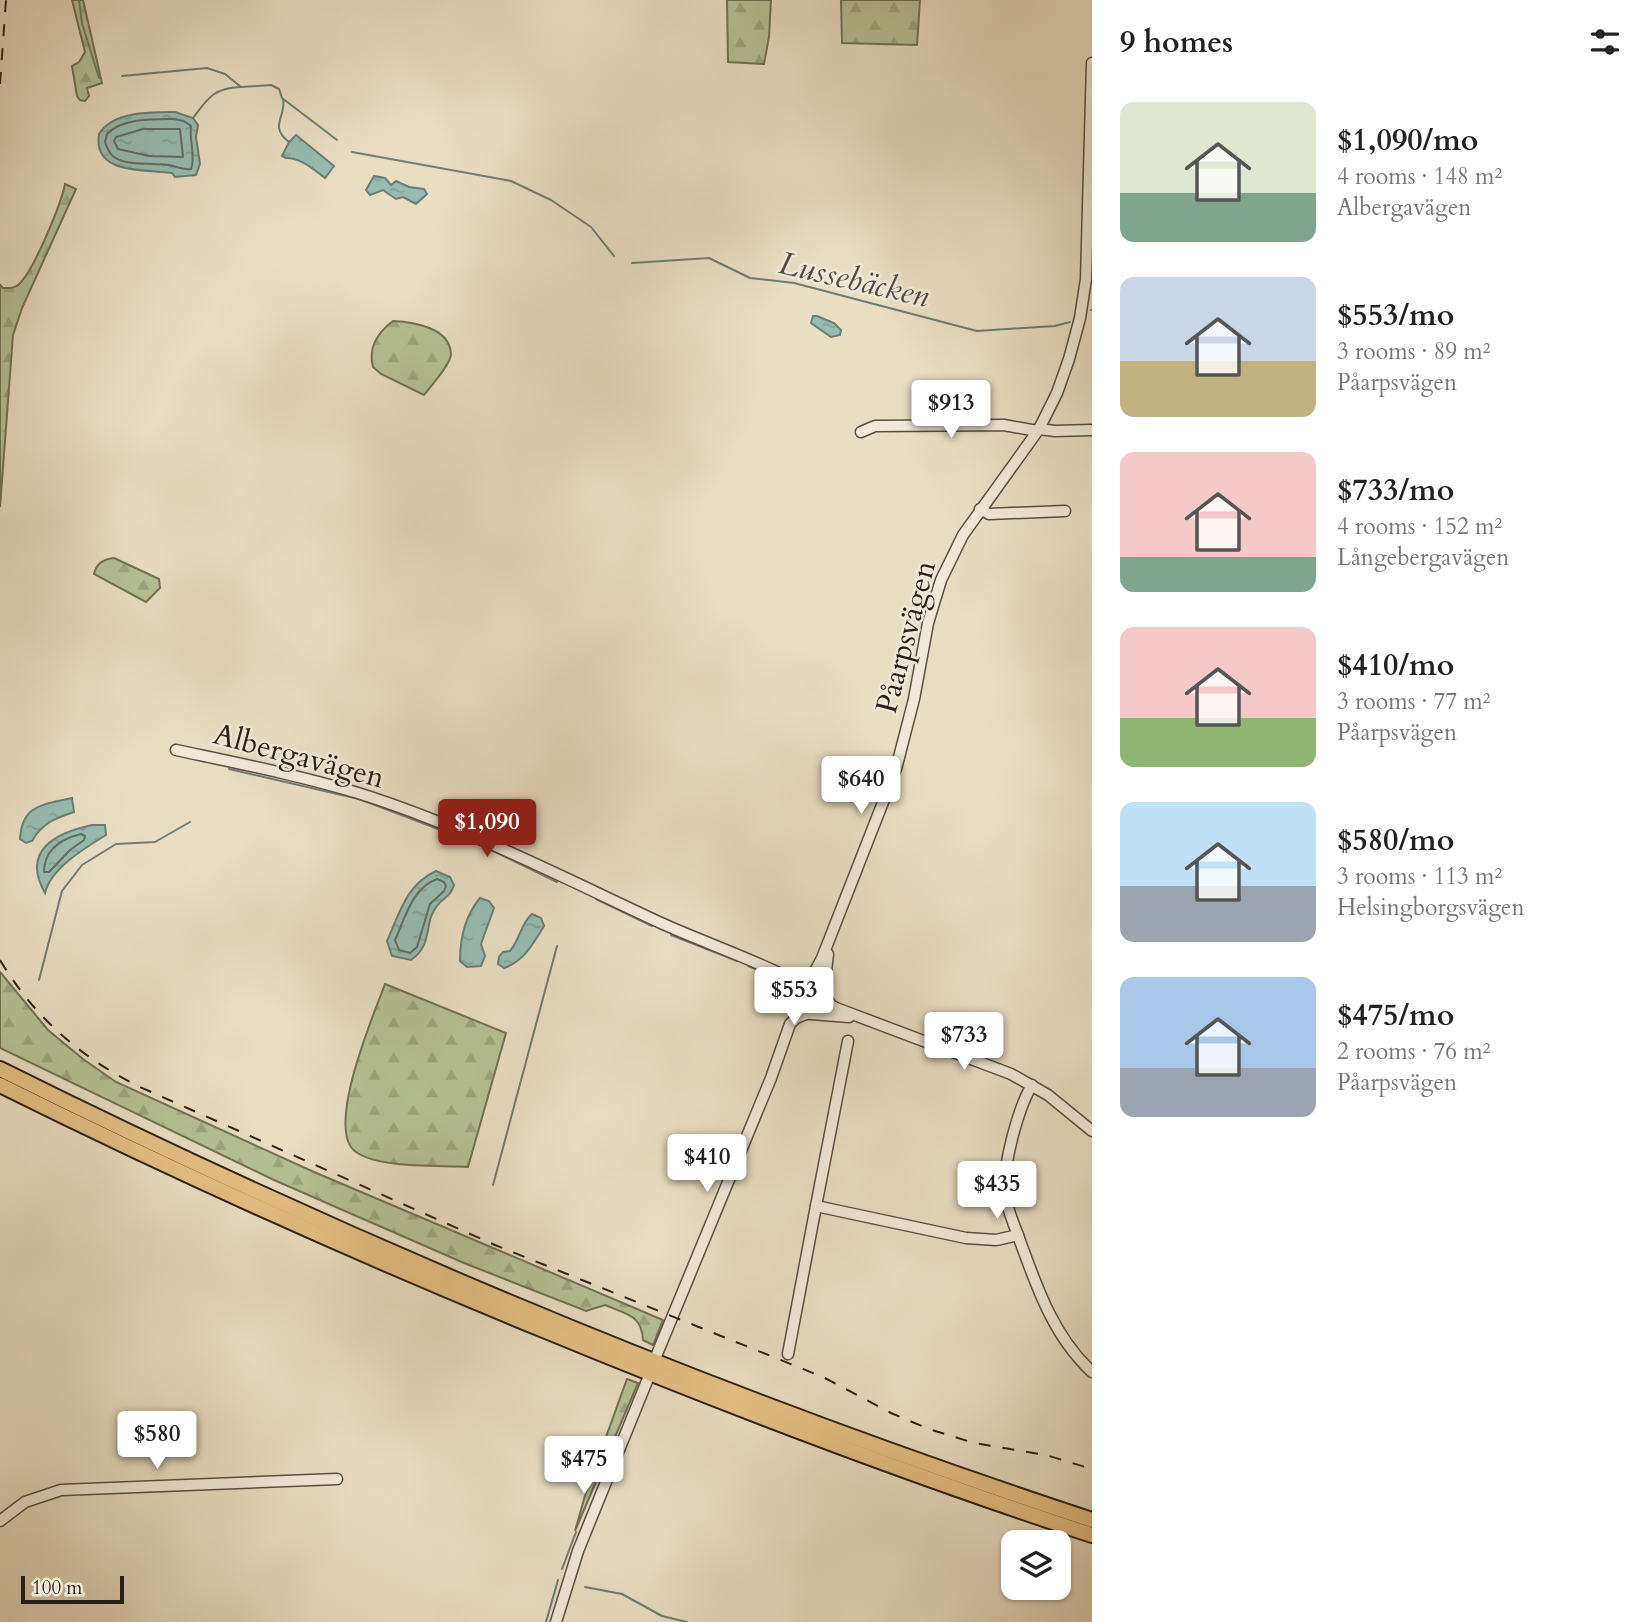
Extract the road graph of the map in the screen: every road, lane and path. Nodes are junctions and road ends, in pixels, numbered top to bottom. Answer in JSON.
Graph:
{"nodes":[{"id":1,"x":1092,"y":63,"type":"edge"},
{"id":2,"x":1038,"y":430,"type":"junction"},
{"id":3,"x":1092,"y":430,"type":"edge"},
{"id":4,"x":861,"y":432,"type":"dead end"},
{"id":5,"x":980,"y":509,"type":"junction"},
{"id":6,"x":1065,"y":511,"type":"dead end"},
{"id":7,"x":176,"y":750,"type":"dead end"},
{"id":8,"x":830,"y":939,"type":"junction"},
{"id":9,"x":807,"y":976,"type":"junction"},
{"id":10,"x":793,"y":980,"type":"junction"},
{"id":11,"x":824,"y":993,"type":"junction"},
{"id":12,"x":787,"y":998,"type":"junction"},
{"id":13,"x":808,"y":1014,"type":"junction"},
{"id":14,"x":867,"y":1020,"type":"junction"},
{"id":15,"x":848,"y":1041,"type":"dead end"},
{"id":16,"x":782,"y":1043,"type":"junction"},
{"id":17,"x":0,"y":1069,"type":"edge"},
{"id":18,"x":0,"y":1085,"type":"edge"},
{"id":19,"x":1032,"y":1085,"type":"junction"},
{"id":20,"x":1092,"y":1130,"type":"edge"},
{"id":21,"x":816,"y":1206,"type":"junction"},
{"id":22,"x":1018,"y":1235,"type":"junction"},
{"id":23,"x":657,"y":1354,"type":"dead end"},
{"id":24,"x":788,"y":1354,"type":"dead end"},
{"id":25,"x":1092,"y":1372,"type":"edge"},
{"id":26,"x":647,"y":1381,"type":"dead end"},
{"id":27,"x":337,"y":1479,"type":"dead end"},
{"id":28,"x":1092,"y":1520,"type":"edge"},
{"id":29,"x":0,"y":1521,"type":"edge"},
{"id":30,"x":1092,"y":1535,"type":"edge"},
{"id":31,"x":555,"y":1622,"type":"edge"}],
"edges":[{"from":1,"to":2,"type":"street","name":"Påarpsvägen"},
{"from":2,"to":3,"type":"street"},
{"from":2,"to":4,"type":"street"},
{"from":2,"to":5,"type":"street","name":"Påarpsvägen"},
{"from":5,"to":6,"type":"street"},
{"from":5,"to":8,"type":"street","name":"Påarpsvägen"},
{"from":7,"to":10,"type":"street","name":"Albergavägen"},
{"from":8,"to":9,"type":"street","name":"Påarpsvägen"},
{"from":8,"to":11,"type":"street","name":"Påarpsvägen"},
{"from":9,"to":10,"type":"street"},
{"from":9,"to":11,"type":"street"},
{"from":10,"to":12,"type":"street"},
{"from":11,"to":13,"type":"street"},
{"from":11,"to":14,"type":"street"},
{"from":12,"to":13,"type":"street"},
{"from":12,"to":16,"type":"street"},
{"from":13,"to":14,"type":"street"},
{"from":13,"to":16,"type":"street"},
{"from":14,"to":19,"type":"street"},
{"from":15,"to":21,"type":"street"},
{"from":16,"to":23,"type":"street"},
{"from":17,"to":28,"type":"highway"},
{"from":18,"to":30,"type":"highway"},
{"from":19,"to":20,"type":"street"},
{"from":19,"to":22,"type":"street"},
{"from":21,"to":22,"type":"street"},
{"from":21,"to":24,"type":"street"},
{"from":22,"to":25,"type":"street"},
{"from":26,"to":31,"type":"street"},
{"from":27,"to":29,"type":"street"}]}
